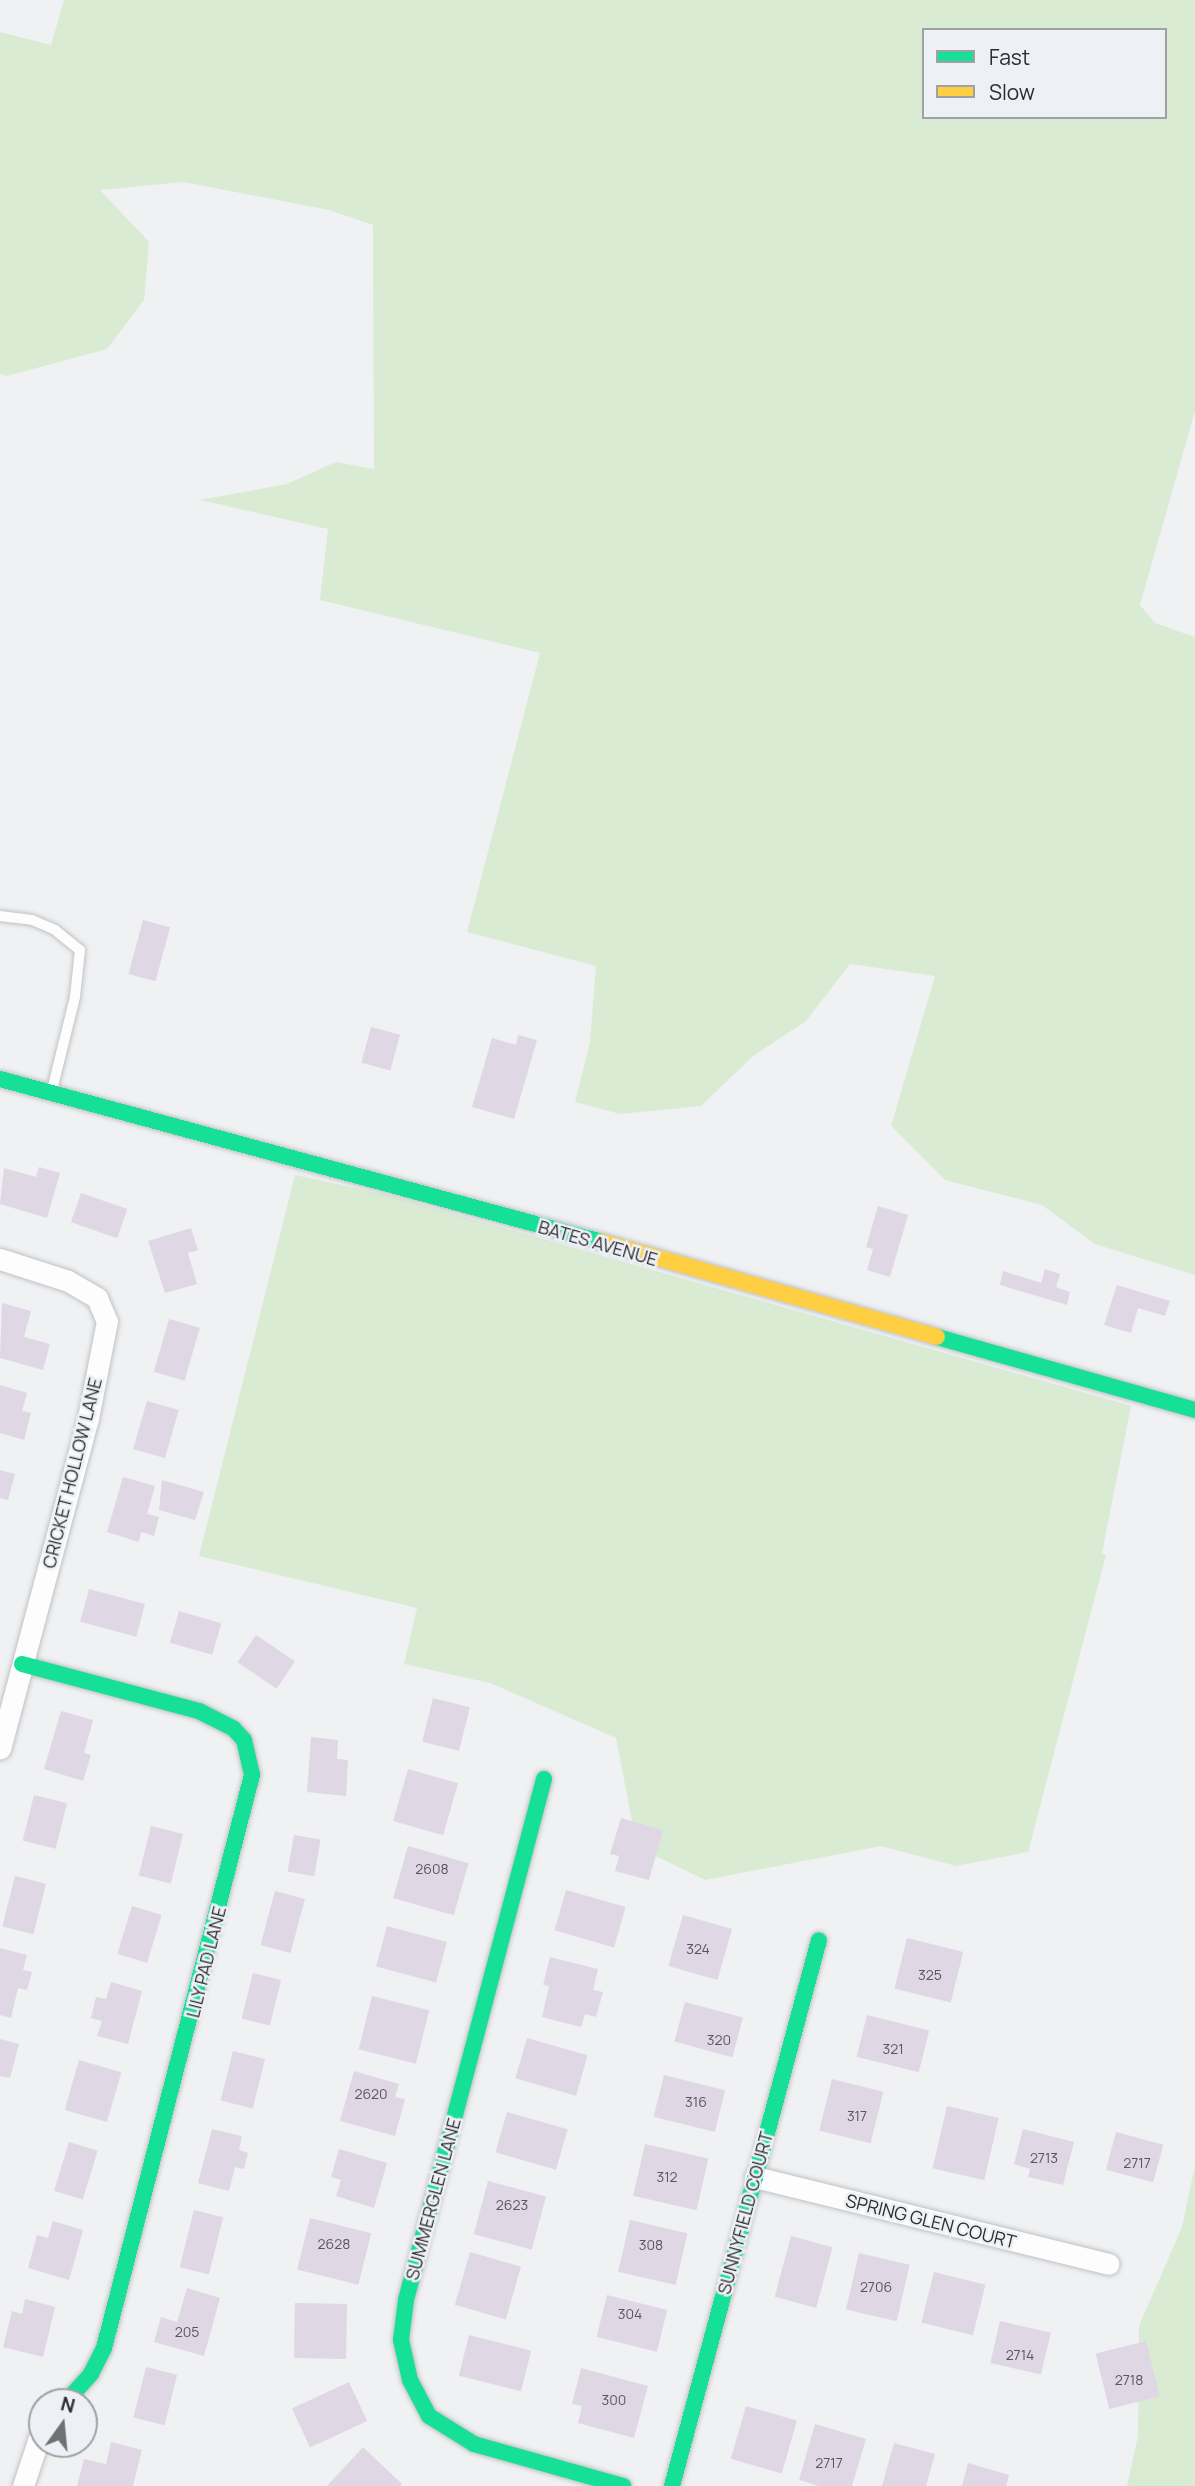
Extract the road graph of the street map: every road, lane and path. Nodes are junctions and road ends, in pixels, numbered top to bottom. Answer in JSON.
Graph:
{"nodes":[{"id":1,"x":0,"y":916,"type":"edge"},
{"id":2,"x":0,"y":1079,"type":"edge"},
{"id":3,"x":51,"y":1093,"type":"junction"},
{"id":4,"x":0,"y":1259,"type":"edge"},
{"id":5,"x":1195,"y":1410,"type":"edge"},
{"id":6,"x":22,"y":1664,"type":"junction"},
{"id":7,"x":0,"y":1749,"type":"edge"},
{"id":8,"x":544,"y":1780,"type":"dead end"},
{"id":9,"x":819,"y":1940,"type":"dead end"},
{"id":10,"x":755,"y":2177,"type":"junction"},
{"id":11,"x":1108,"y":2264,"type":"dead end"},
{"id":12,"x":78,"y":2388,"type":"edge"},
{"id":13,"x":32,"y":2458,"type":"edge"},
{"id":14,"x":23,"y":2486,"type":"edge"},
{"id":15,"x":623,"y":2486,"type":"edge"},
{"id":16,"x":672,"y":2486,"type":"edge"}],
"edges":[{"from":1,"to":3,"type":"lane"},
{"from":2,"to":3,"type":"street","name":"BATES AVENUE"},
{"from":3,"to":5,"type":"street","name":"BATES AVENUE"},
{"from":4,"to":6,"type":"street","name":"CRICKET HOLLOW LANE"},
{"from":6,"to":7,"type":"street","name":"CRICKET HOLLOW LANE"},
{"from":6,"to":12,"type":"street","name":"LILY PAD LANE"},
{"from":8,"to":15,"type":"street","name":"SUMMERGLEN LANE"},
{"from":9,"to":10,"type":"street","name":"SUNNYFIELD COURT"},
{"from":10,"to":11,"type":"street","name":"SPRING GLEN COURT"},
{"from":10,"to":16,"type":"street","name":"SUNNYFIELD COURT"},
{"from":13,"to":14,"type":"street"}]}
